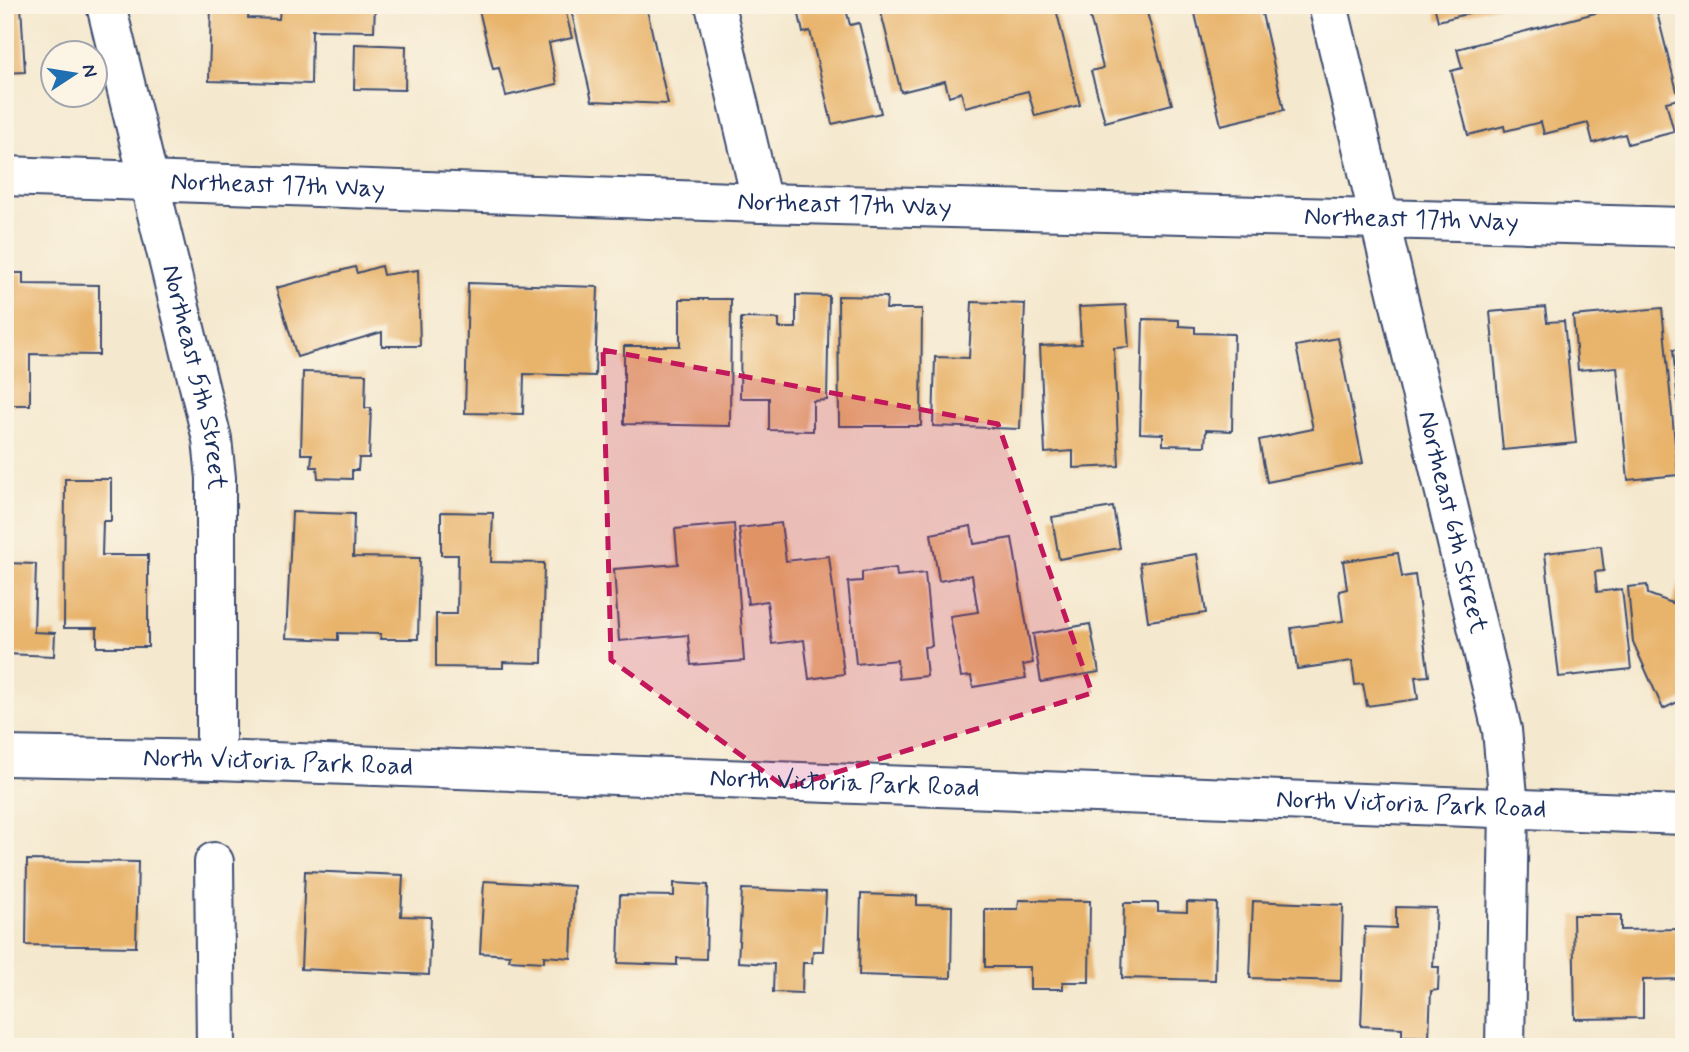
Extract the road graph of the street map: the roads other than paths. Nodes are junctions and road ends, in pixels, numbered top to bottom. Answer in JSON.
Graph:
{"nodes":[{"id":1,"x":106,"y":5,"type":"edge"},
{"id":2,"x":715,"y":5,"type":"edge"},
{"id":3,"x":1328,"y":5,"type":"edge"},
{"id":4,"x":5,"y":176,"type":"edge"},
{"id":5,"x":147,"y":179,"type":"junction"},
{"id":6,"x":762,"y":203,"type":"junction"},
{"id":7,"x":1379,"y":219,"type":"junction"},
{"id":8,"x":1684,"y":228,"type":"edge"},
{"id":9,"x":5,"y":756,"type":"edge"},
{"id":10,"x":216,"y":760,"type":"junction"},
{"id":11,"x":1509,"y":807,"type":"junction"},
{"id":12,"x":1684,"y":815,"type":"edge"},
{"id":13,"x":214,"y":862,"type":"dead end"},
{"id":14,"x":216,"y":1047,"type":"edge"},
{"id":15,"x":1505,"y":1047,"type":"edge"}],
"edges":[{"from":1,"to":5,"type":"street","name":"Northeast 5th Street"},
{"from":2,"to":6,"type":"street"},
{"from":3,"to":7,"type":"street","name":"Northeast 6th Street"},
{"from":4,"to":5,"type":"street","name":"Northeast 17th Way"},
{"from":5,"to":6,"type":"street","name":"Northeast 17th Way"},
{"from":5,"to":10,"type":"street","name":"Northeast 5th Street"},
{"from":6,"to":7,"type":"street","name":"Northeast 17th Way"},
{"from":7,"to":8,"type":"street","name":"Northeast 17th Way"},
{"from":7,"to":11,"type":"street","name":"Northeast 6th Street"},
{"from":9,"to":10,"type":"street","name":"North Victoria Park Road"},
{"from":10,"to":11,"type":"street","name":"North Victoria Park Road"},
{"from":11,"to":12,"type":"street","name":"North Victoria Park Road"},
{"from":11,"to":15,"type":"street","name":"Northeast 6th Street"},
{"from":13,"to":14,"type":"street"}]}
